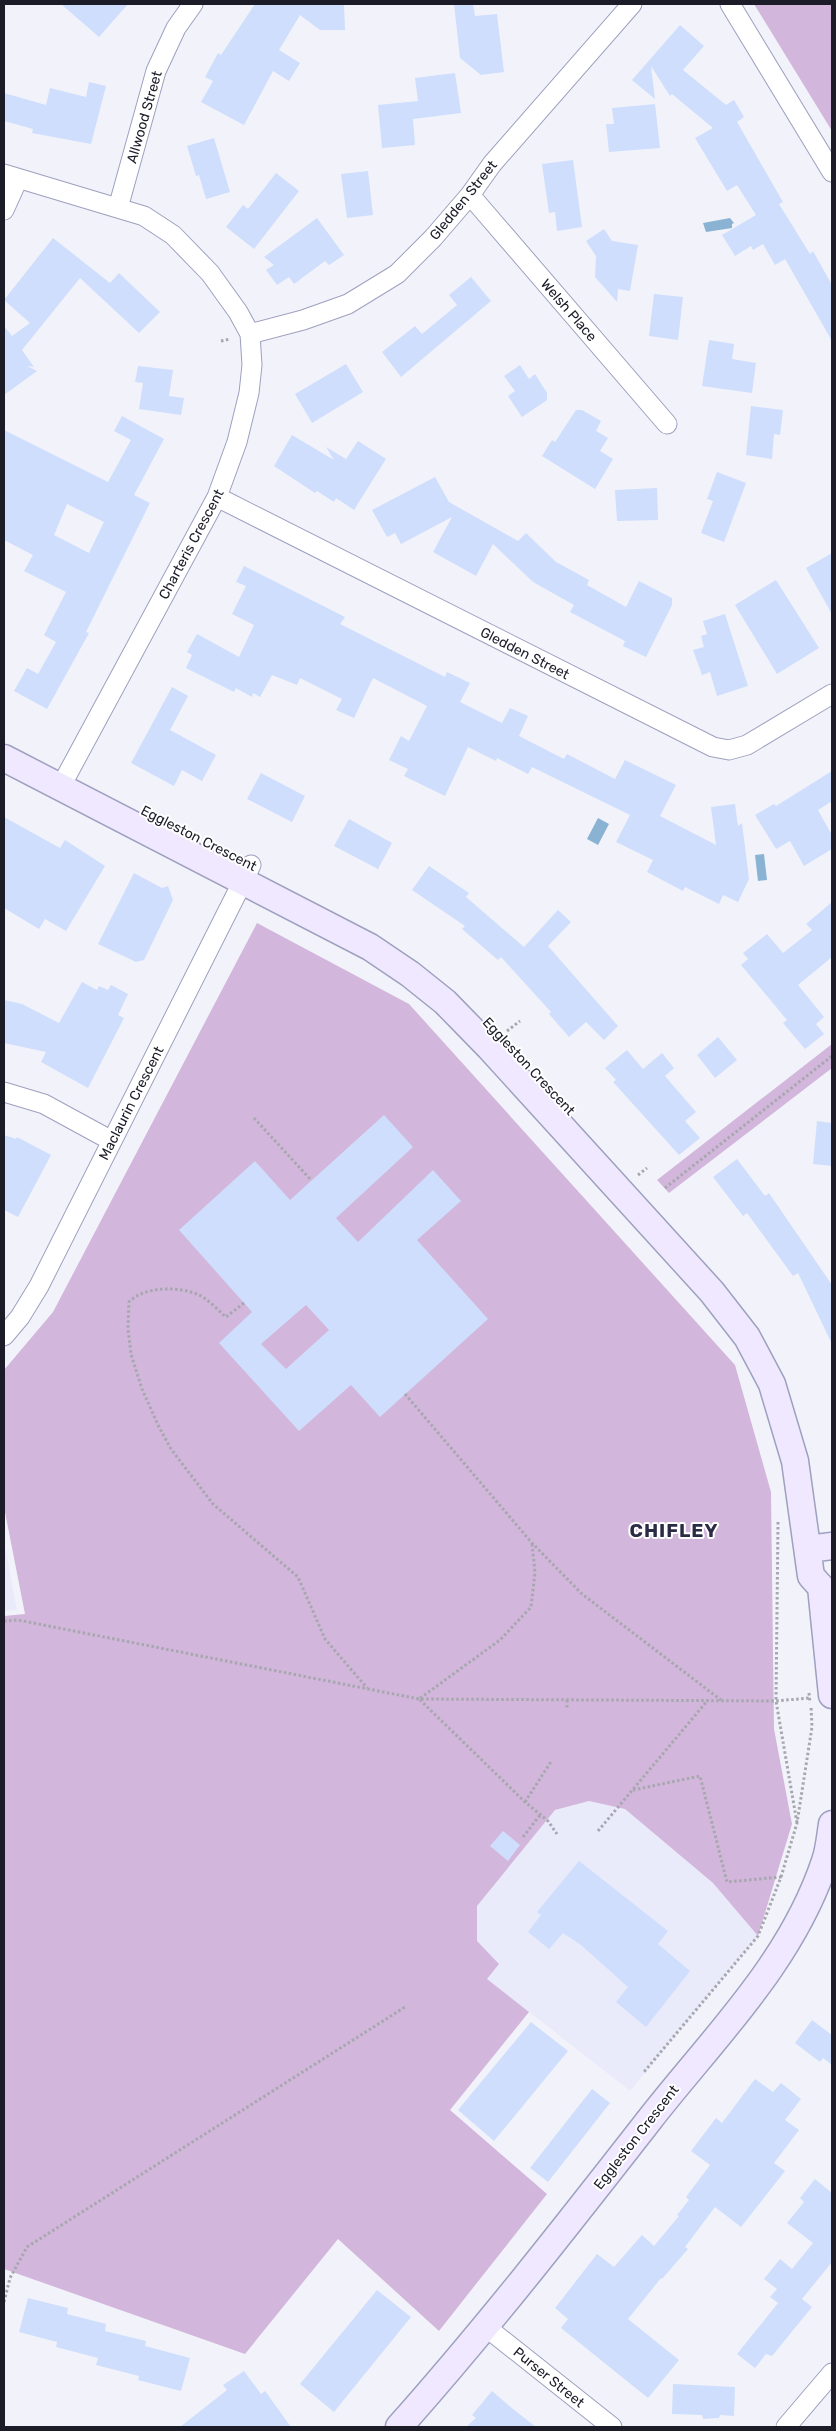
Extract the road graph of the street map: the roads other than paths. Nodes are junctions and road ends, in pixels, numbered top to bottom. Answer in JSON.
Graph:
{"nodes":[{"id":1,"x":193,"y":4,"type":"edge"},
{"id":2,"x":632,"y":4,"type":"edge"},
{"id":3,"x":730,"y":4,"type":"edge"},
{"id":4,"x":832,"y":172,"type":"edge"},
{"id":5,"x":11,"y":177,"type":"edge"},
{"id":6,"x":470,"y":195,"type":"junction"},
{"id":7,"x":118,"y":208,"type":"junction"},
{"id":8,"x":4,"y":210,"type":"edge"},
{"id":9,"x":250,"y":334,"type":"junction"},
{"id":10,"x":668,"y":424,"type":"dead end"},
{"id":11,"x":217,"y":497,"type":"junction"},
{"id":12,"x":832,"y":694,"type":"edge"},
{"id":13,"x":4,"y":740,"type":"edge"},
{"id":14,"x":4,"y":758,"type":"edge"},
{"id":15,"x":65,"y":778,"type":"junction"},
{"id":16,"x":246,"y":873,"type":"junction"},
{"id":17,"x":4,"y":1092,"type":"edge"},
{"id":18,"x":112,"y":1141,"type":"junction"},
{"id":19,"x":4,"y":1336,"type":"edge"},
{"id":20,"x":822,"y":1560,"type":"edge"},
{"id":21,"x":819,"y":1696,"type":"edge"},
{"id":22,"x":832,"y":1824,"type":"edge"},
{"id":23,"x":829,"y":1862,"type":"edge"},
{"id":24,"x":486,"y":2327,"type":"junction"},
{"id":25,"x":832,"y":2373,"type":"edge"},
{"id":26,"x":399,"y":2427,"type":"edge"},
{"id":27,"x":612,"y":2427,"type":"edge"},
{"id":28,"x":786,"y":2427,"type":"edge"}],
"edges":[{"from":1,"to":7,"type":"street","name":"Allwood Street"},
{"from":2,"to":6,"type":"street","name":"Gledden Street"},
{"from":3,"to":4,"type":"street"},
{"from":5,"to":7,"type":"street","name":"Charteris Crescent"},
{"from":5,"to":8,"type":"street","name":"Charteris Crescent"},
{"from":6,"to":9,"type":"street","name":"Gledden Street"},
{"from":6,"to":10,"type":"street","name":"Welsh Place"},
{"from":7,"to":9,"type":"street","name":"Charteris Crescent"},
{"from":9,"to":11,"type":"street","name":"Charteris Crescent"},
{"from":11,"to":12,"type":"street","name":"Gledden Street"},
{"from":11,"to":15,"type":"street","name":"Charteris Crescent"},
{"from":13,"to":15,"type":"street","name":"Eggleston Crescent"},
{"from":14,"to":15,"type":"street","name":"Eggleston Crescent"},
{"from":15,"to":16,"type":"street","name":"Eggleston Crescent"},
{"from":16,"to":18,"type":"street","name":"Maclaurin Crescent"},
{"from":16,"to":20,"type":"street","name":"Eggleston Crescent"},
{"from":17,"to":18,"type":"street"},
{"from":18,"to":19,"type":"street","name":"Maclaurin Crescent"},
{"from":20,"to":21,"type":"street","name":"Eggleston Crescent"},
{"from":22,"to":23,"type":"street","name":"Eggleston Crescent"},
{"from":23,"to":24,"type":"street","name":"Eggleston Crescent"},
{"from":24,"to":26,"type":"street","name":"Eggleston Crescent"},
{"from":24,"to":27,"type":"street","name":"Purser Street"},
{"from":25,"to":28,"type":"street"}]}
